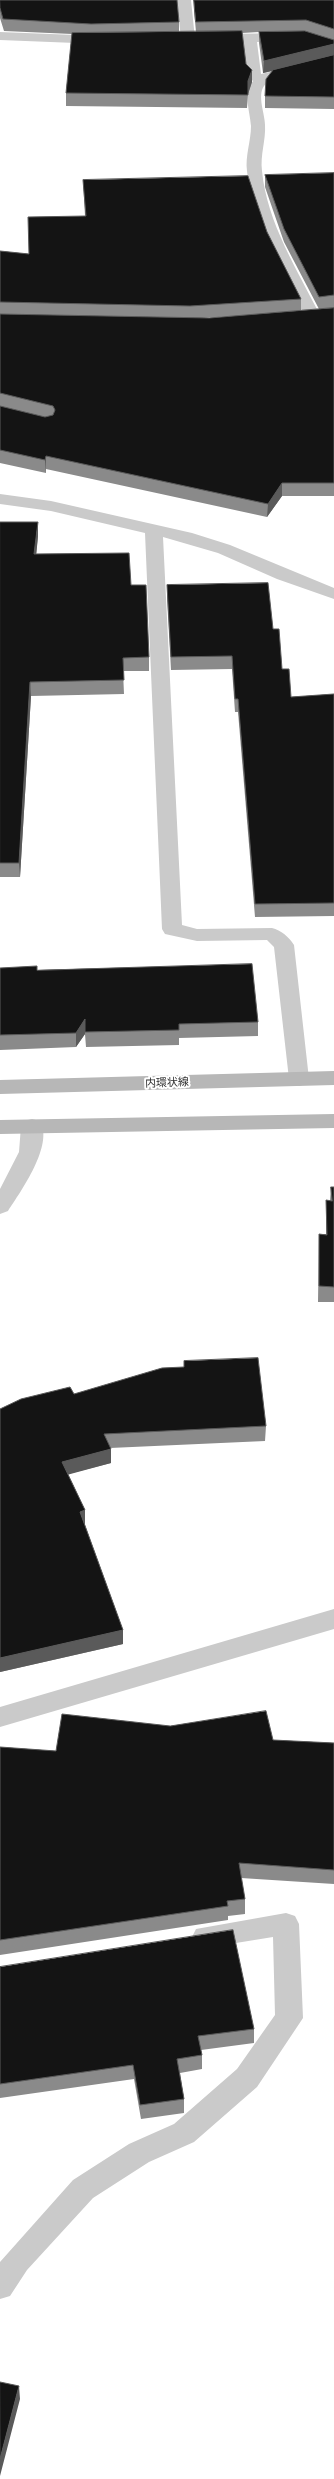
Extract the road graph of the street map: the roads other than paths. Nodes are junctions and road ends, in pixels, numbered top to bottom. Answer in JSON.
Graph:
{"nodes":[{"id":1,"x":184,"y":0,"type":"edge"},
{"id":2,"x":0,"y":36,"type":"edge"},
{"id":3,"x":188,"y":38,"type":"junction"},
{"id":4,"x":250,"y":38,"type":"junction"},
{"id":5,"x":173,"y":39,"type":"edge"},
{"id":6,"x":114,"y":40,"type":"edge"},
{"id":7,"x":334,"y":47,"type":"edge"},
{"id":8,"x":311,"y":66,"type":"edge"},
{"id":9,"x":262,"y":81,"type":"junction"},
{"id":10,"x":297,"y":318,"type":"edge"},
{"id":11,"x":0,"y":499,"type":"edge"},
{"id":12,"x":154,"y":530,"type":"junction"},
{"id":13,"x":334,"y":594,"type":"edge"},
{"id":14,"x":334,"y":1078,"type":"edge"},
{"id":15,"x":299,"y":1079,"type":"junction"},
{"id":16,"x":0,"y":1088,"type":"edge"},
{"id":17,"x":334,"y":1121,"type":"edge"},
{"id":18,"x":32,"y":1126,"type":"junction"},
{"id":19,"x":0,"y":1127,"type":"edge"},
{"id":20,"x":0,"y":1206,"type":"edge"},
{"id":21,"x":334,"y":1619,"type":"edge"},
{"id":22,"x":0,"y":1718,"type":"edge"},
{"id":23,"x":181,"y":1941,"type":"edge"},
{"id":24,"x":0,"y":2286,"type":"edge"}],
"edges":[{"from":1,"to":3,"type":"street"},
{"from":2,"to":6,"type":"street"},
{"from":3,"to":4,"type":"street"},
{"from":3,"to":5,"type":"street"},
{"from":4,"to":7,"type":"street"},
{"from":4,"to":9,"type":"street"},
{"from":8,"to":9,"type":"street"},
{"from":9,"to":10,"type":"street"},
{"from":11,"to":12,"type":"street"},
{"from":12,"to":13,"type":"street"},
{"from":12,"to":15,"type":"street"},
{"from":14,"to":15,"type":"main road","name":"内環状線"},
{"from":15,"to":16,"type":"main road","name":"内環状線"},
{"from":17,"to":18,"type":"main road"},
{"from":18,"to":19,"type":"main road"},
{"from":18,"to":20,"type":"street"},
{"from":21,"to":22,"type":"street"},
{"from":23,"to":24,"type":"street"}]}
